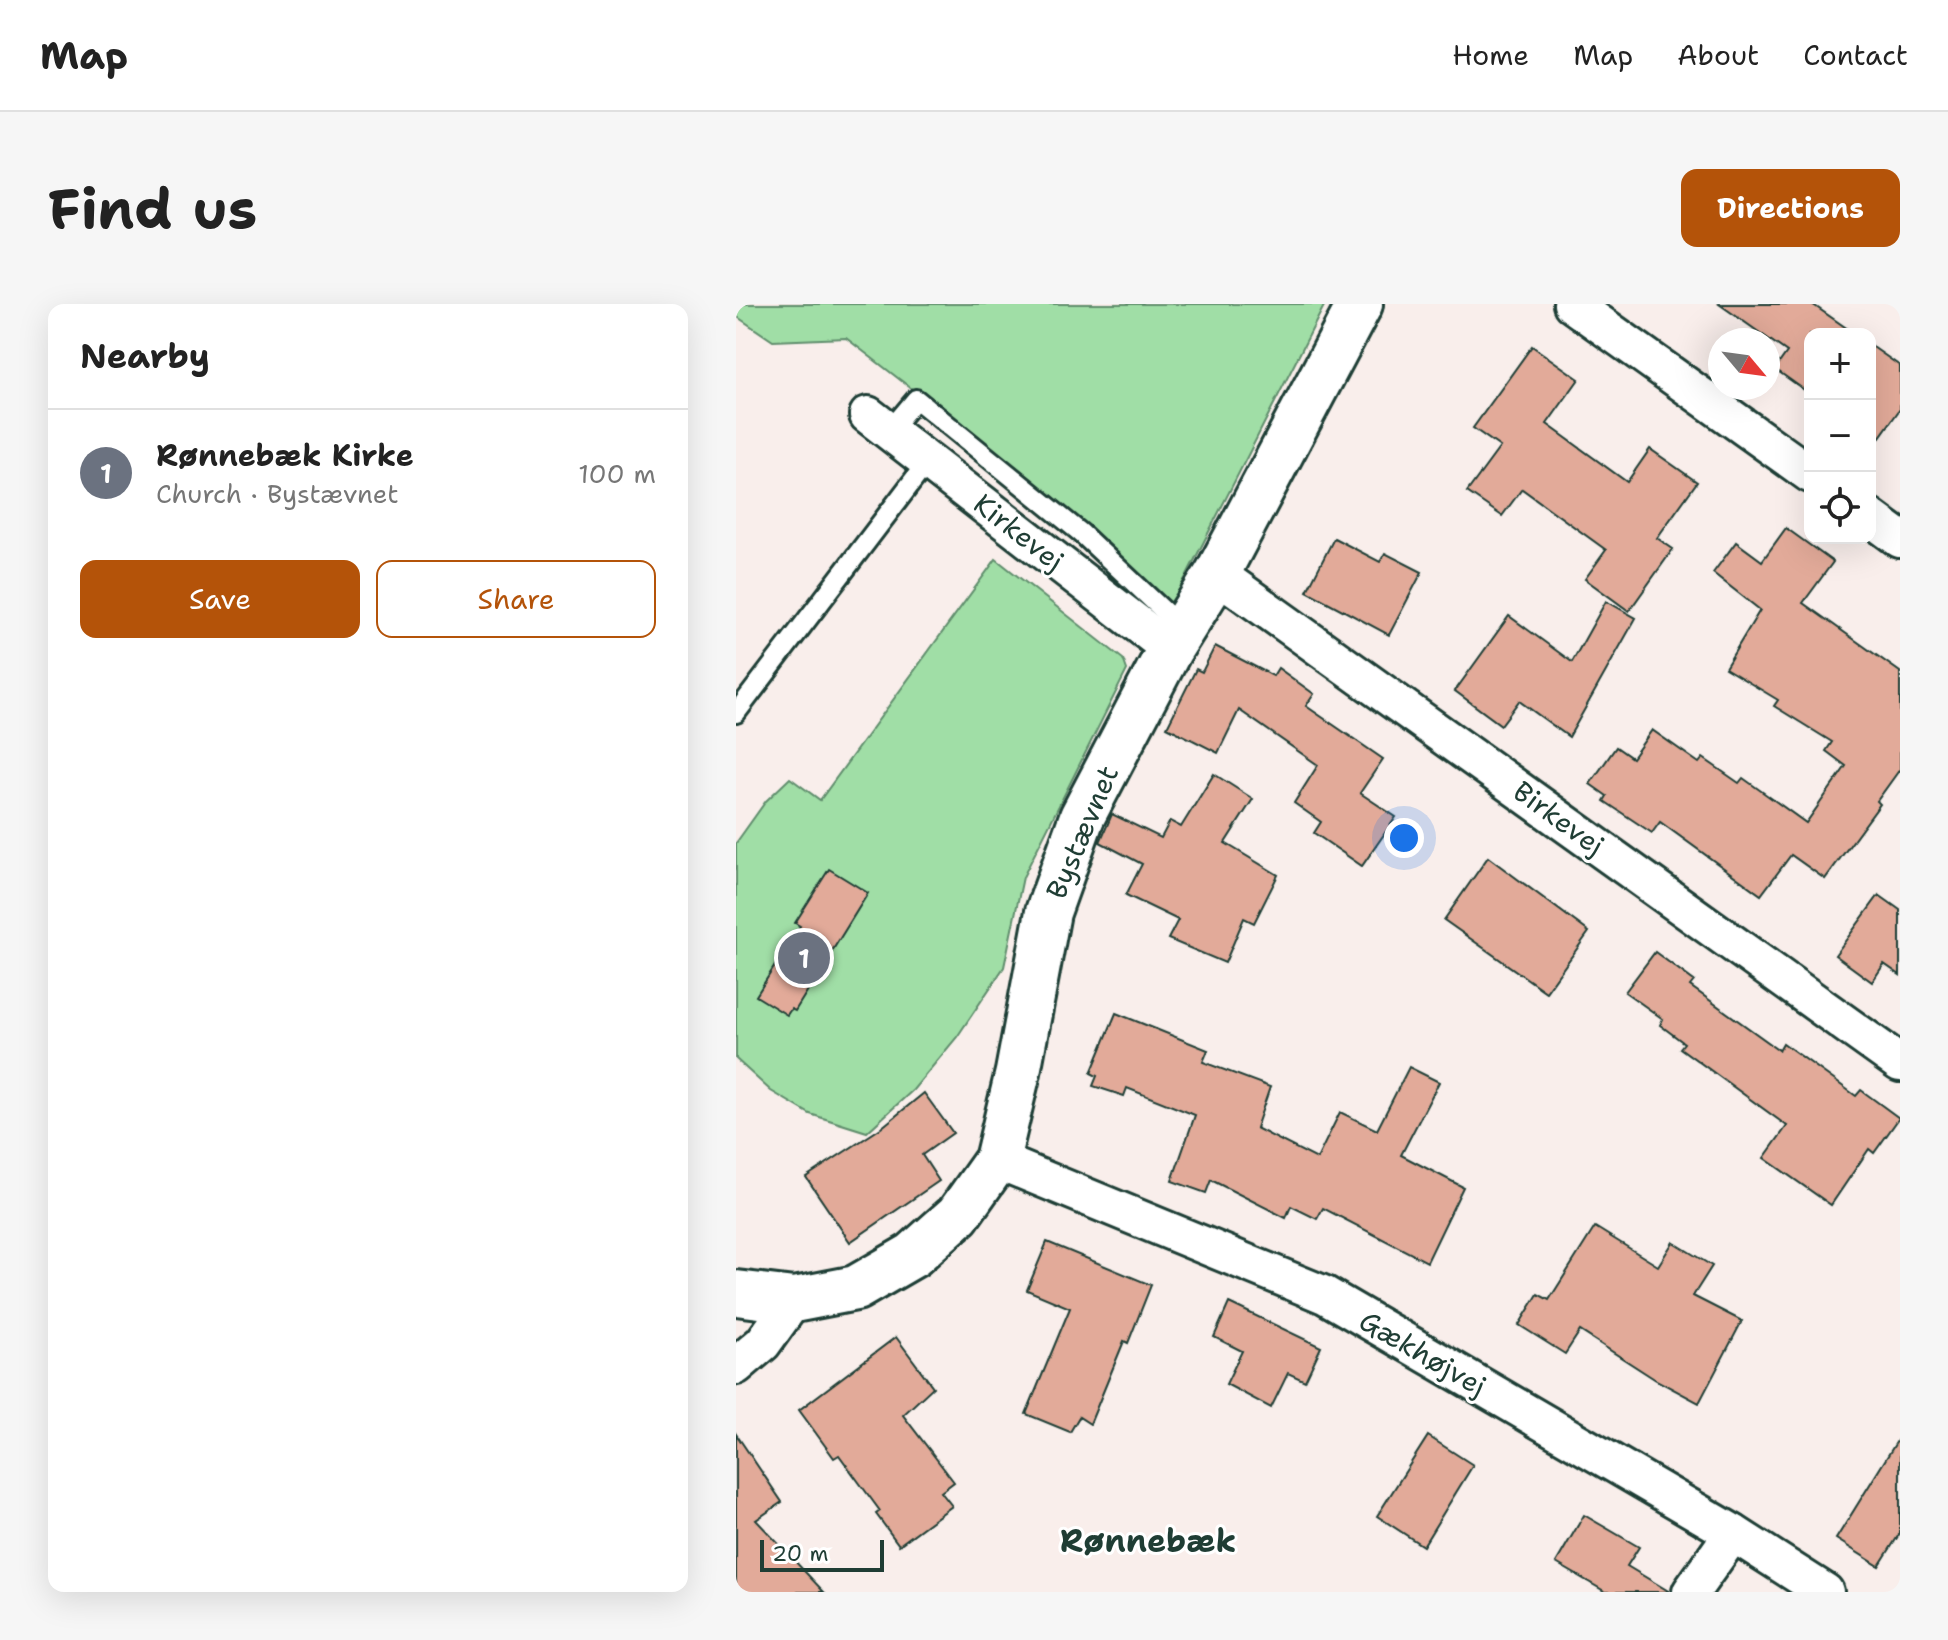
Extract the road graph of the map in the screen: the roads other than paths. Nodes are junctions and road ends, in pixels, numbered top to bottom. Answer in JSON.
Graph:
{"nodes":[{"id":1,"x":1360,"y":304,"type":"edge"},
{"id":2,"x":1572,"y":304,"type":"edge"},
{"id":3,"x":879,"y":423,"type":"joint"},
{"id":4,"x":928,"y":461,"type":"junction"},
{"id":5,"x":1807,"y":472,"type":"edge"},
{"id":6,"x":1876,"y":521,"type":"edge"},
{"id":7,"x":1900,"y":539,"type":"edge"},
{"id":8,"x":1217,"y":574,"type":"junction"},
{"id":9,"x":1176,"y":639,"type":"junction"},
{"id":10,"x":736,"y":713,"type":"edge"},
{"id":11,"x":1900,"y":1063,"type":"edge"},
{"id":12,"x":997,"y":1160,"type":"junction"},
{"id":13,"x":736,"y":1293,"type":"edge"},
{"id":14,"x":794,"y":1300,"type":"junction"},
{"id":15,"x":736,"y":1366,"type":"edge"},
{"id":16,"x":1733,"y":1533,"type":"junction"},
{"id":17,"x":1691,"y":1592,"type":"edge"},
{"id":18,"x":1825,"y":1592,"type":"edge"}],
"edges":[{"from":1,"to":8,"type":"street","name":"Bystævnet"},
{"from":2,"to":5,"type":"street"},
{"from":3,"to":4,"type":"street","name":"Kirkevej"},
{"from":3,"to":9,"type":"lane"},
{"from":4,"to":9,"type":"street","name":"Kirkevej"},
{"from":4,"to":10,"type":"lane"},
{"from":6,"to":7,"type":"street"},
{"from":8,"to":9,"type":"street","name":"Bystævnet"},
{"from":8,"to":11,"type":"street","name":"Birkevej"},
{"from":9,"to":12,"type":"street","name":"Bystævnet"},
{"from":12,"to":14,"type":"street","name":"Bystævnet"},
{"from":12,"to":16,"type":"street","name":"Gækhøjvej"},
{"from":13,"to":14,"type":"street","name":"Bystævnet"},
{"from":14,"to":15,"type":"street"},
{"from":16,"to":17,"type":"street"},
{"from":16,"to":18,"type":"street","name":"Gækhøjvej"}]}
